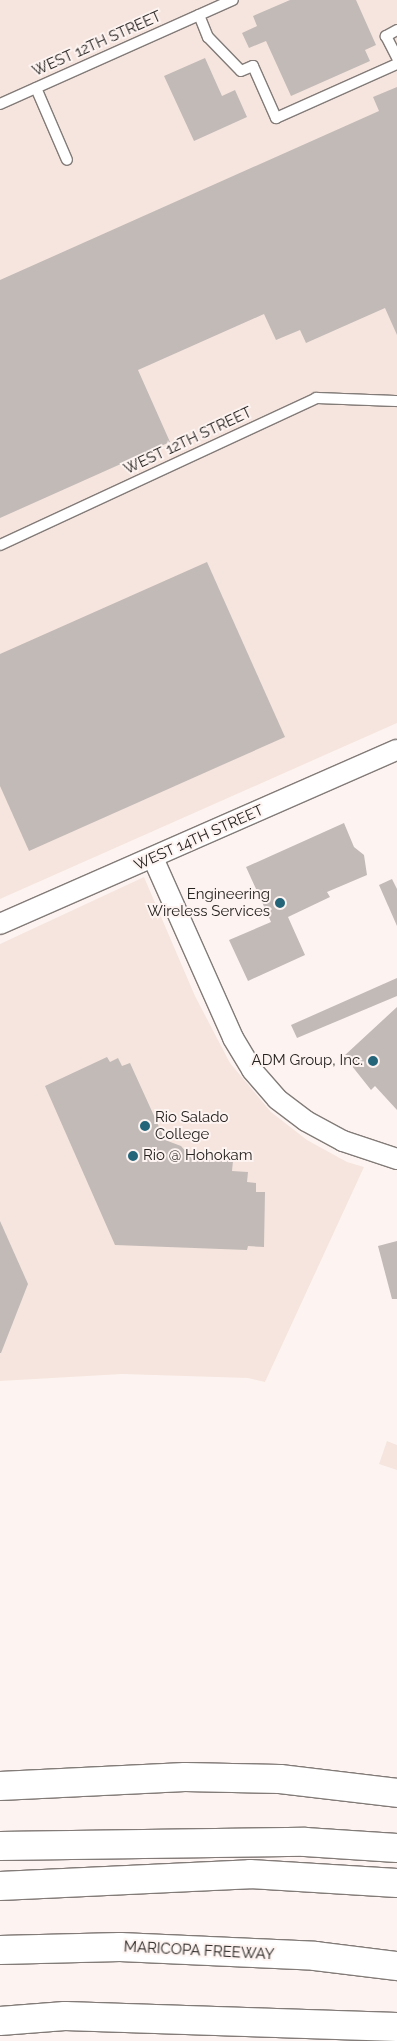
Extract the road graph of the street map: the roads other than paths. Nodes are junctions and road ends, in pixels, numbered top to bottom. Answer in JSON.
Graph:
{"nodes":[{"id":1,"x":233,"y":0,"type":"edge"},
{"id":2,"x":199,"y":15,"type":"junction"},
{"id":3,"x":397,"y":30,"type":"edge"},
{"id":4,"x":397,"y":58,"type":"edge"},
{"id":5,"x":397,"y":64,"type":"edge"},
{"id":6,"x":36,"y":88,"type":"junction"},
{"id":7,"x":0,"y":104,"type":"edge"},
{"id":8,"x":67,"y":160,"type":"dead end"},
{"id":9,"x":397,"y":401,"type":"edge"},
{"id":10,"x":0,"y":545,"type":"edge"},
{"id":11,"x":397,"y":750,"type":"edge"},
{"id":12,"x":153,"y":858,"type":"junction"},
{"id":13,"x":0,"y":924,"type":"edge"},
{"id":14,"x":397,"y":1159,"type":"edge"},
{"id":15,"x":0,"y":1786,"type":"edge"},
{"id":16,"x":397,"y":1793,"type":"edge"},
{"id":17,"x":0,"y":1846,"type":"edge"},
{"id":18,"x":397,"y":1848,"type":"edge"},
{"id":19,"x":397,"y":1883,"type":"edge"},
{"id":20,"x":0,"y":1886,"type":"edge"},
{"id":21,"x":0,"y":1950,"type":"edge"},
{"id":22,"x":397,"y":1966,"type":"edge"},
{"id":23,"x":0,"y":2020,"type":"edge"},
{"id":24,"x":397,"y":2027,"type":"edge"}],
"edges":[{"from":1,"to":2,"type":"lane","name":"WEST 12TH STREET"},
{"from":2,"to":5,"type":"lane"},
{"from":2,"to":6,"type":"lane","name":"WEST 12TH STREET"},
{"from":3,"to":4,"type":"lane"},
{"from":6,"to":7,"type":"lane","name":"WEST 12TH STREET"},
{"from":6,"to":8,"type":"lane"},
{"from":9,"to":10,"type":"lane","name":"WEST 12TH STREET"},
{"from":11,"to":12,"type":"street","name":"WEST 14TH STREET"},
{"from":12,"to":13,"type":"street","name":"WEST 14TH STREET"},
{"from":12,"to":14,"type":"street"},
{"from":15,"to":16,"type":"highway"},
{"from":17,"to":18,"type":"highway"},
{"from":19,"to":20,"type":"highway"},
{"from":21,"to":22,"type":"highway","name":"MARICOPA FREEWAY"},
{"from":23,"to":24,"type":"highway"}]}
